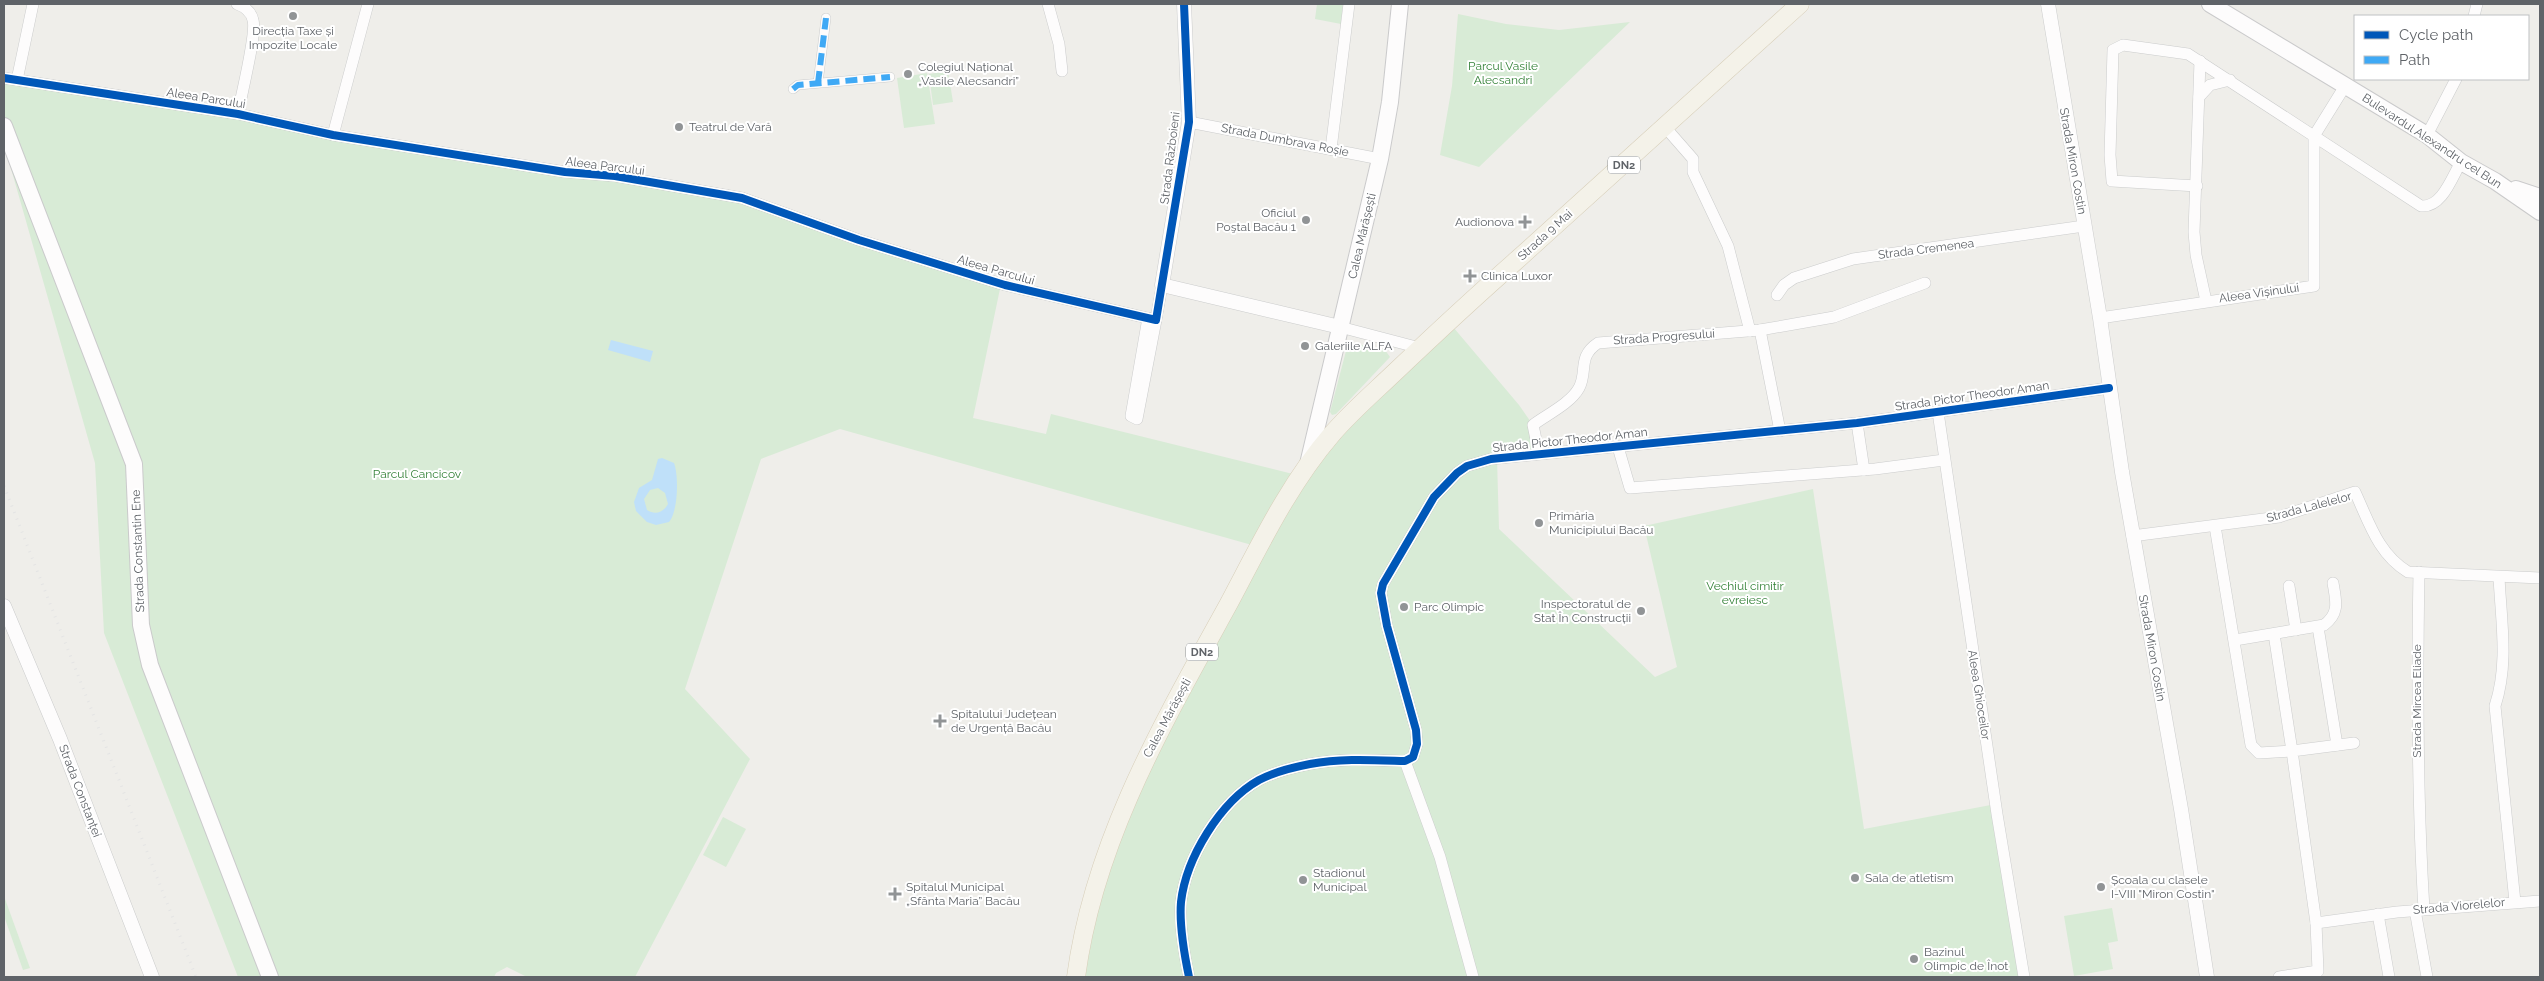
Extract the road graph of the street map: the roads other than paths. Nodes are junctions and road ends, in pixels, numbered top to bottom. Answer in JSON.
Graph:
{"nodes":[{"id":1,"x":33,"y":4,"type":"edge"},
{"id":2,"x":238,"y":4,"type":"edge"},
{"id":3,"x":368,"y":4,"type":"edge"},
{"id":4,"x":1048,"y":4,"type":"edge"},
{"id":5,"x":1184,"y":4,"type":"edge"},
{"id":6,"x":1348,"y":4,"type":"edge"},
{"id":7,"x":1400,"y":4,"type":"edge"},
{"id":8,"x":2048,"y":4,"type":"edge"},
{"id":9,"x":2210,"y":4,"type":"edge"},
{"id":10,"x":1790,"y":7,"type":"edge"},
{"id":11,"x":826,"y":18,"type":"dead end"},
{"id":12,"x":2200,"y":60,"type":"junction"},
{"id":13,"x":1062,"y":71,"type":"dead end"},
{"id":14,"x":890,"y":77,"type":"dead end"},
{"id":15,"x":4,"y":78,"type":"edge"},
{"id":16,"x":17,"y":80,"type":"junction"},
{"id":17,"x":2230,"y":80,"type":"junction"},
{"id":18,"x":2455,"y":80,"type":"edge"},
{"id":19,"x":818,"y":83,"type":"junction"},
{"id":20,"x":2345,"y":86,"type":"junction"},
{"id":21,"x":794,"y":90,"type":"dead end"},
{"id":22,"x":2199,"y":97,"type":"junction"},
{"id":23,"x":238,"y":114,"type":"junction"},
{"id":24,"x":1189,"y":122,"type":"junction"},
{"id":25,"x":4,"y":126,"type":"edge"},
{"id":26,"x":1665,"y":127,"type":"junction"},
{"id":27,"x":333,"y":135,"type":"junction"},
{"id":28,"x":2427,"y":135,"type":"junction"},
{"id":29,"x":2314,"y":136,"type":"junction"},
{"id":30,"x":1331,"y":149,"type":"junction"},
{"id":31,"x":1380,"y":159,"type":"junction"},
{"id":32,"x":2461,"y":162,"type":"junction"},
{"id":33,"x":2197,"y":186,"type":"junction"},
{"id":34,"x":2535,"y":200,"type":"edge"},
{"id":35,"x":2540,"y":212,"type":"edge"},
{"id":36,"x":2084,"y":226,"type":"junction"},
{"id":37,"x":1925,"y":283,"type":"dead end"},
{"id":38,"x":1162,"y":285,"type":"junction"},
{"id":39,"x":1777,"y":295,"type":"dead end"},
{"id":40,"x":2206,"y":301,"type":"junction"},
{"id":41,"x":2100,"y":318,"type":"junction"},
{"id":42,"x":1152,"y":319,"type":"junction"},
{"id":43,"x":1340,"y":327,"type":"junction"},
{"id":44,"x":1755,"y":331,"type":"junction"},
{"id":45,"x":1420,"y":348,"type":"junction"},
{"id":46,"x":2109,"y":388,"type":"junction"},
{"id":47,"x":1938,"y":412,"type":"junction"},
{"id":48,"x":1857,"y":423,"type":"junction"},
{"id":49,"x":1780,"y":431,"type":"junction"},
{"id":50,"x":1618,"y":447,"type":"junction"},
{"id":51,"x":1539,"y":454,"type":"junction"},
{"id":52,"x":1944,"y":460,"type":"junction"},
{"id":53,"x":1864,"y":470,"type":"junction"},
{"id":54,"x":1304,"y":471,"type":"junction"},
{"id":55,"x":2216,"y":526,"type":"junction"},
{"id":56,"x":2132,"y":536,"type":"junction"},
{"id":57,"x":2418,"y":572,"type":"junction"},
{"id":58,"x":2499,"y":577,"type":"junction"},
{"id":59,"x":2540,"y":578,"type":"edge"},
{"id":60,"x":2333,"y":583,"type":"dead end"},
{"id":61,"x":2290,"y":586,"type":"dead end"},
{"id":62,"x":4,"y":608,"type":"edge"},
{"id":63,"x":2318,"y":627,"type":"junction"},
{"id":64,"x":2296,"y":630,"type":"junction"},
{"id":65,"x":2274,"y":634,"type":"junction"},
{"id":66,"x":2235,"y":640,"type":"junction"},
{"id":67,"x":2354,"y":743,"type":"dead end"},
{"id":68,"x":2337,"y":745,"type":"junction"},
{"id":69,"x":2292,"y":751,"type":"junction"},
{"id":70,"x":1405,"y":761,"type":"junction"},
{"id":71,"x":2540,"y":901,"type":"edge"},
{"id":72,"x":2515,"y":902,"type":"junction"},
{"id":73,"x":2419,"y":910,"type":"junction"},
{"id":74,"x":2378,"y":914,"type":"junction"},
{"id":75,"x":2316,"y":923,"type":"junction"},
{"id":76,"x":2319,"y":974,"type":"edge"},
{"id":77,"x":152,"y":977,"type":"edge"},
{"id":78,"x":270,"y":977,"type":"edge"},
{"id":79,"x":1076,"y":977,"type":"edge"},
{"id":80,"x":1189,"y":977,"type":"edge"},
{"id":81,"x":1473,"y":977,"type":"edge"},
{"id":82,"x":2024,"y":977,"type":"edge"},
{"id":83,"x":2207,"y":977,"type":"edge"},
{"id":84,"x":2281,"y":977,"type":"edge"},
{"id":85,"x":2389,"y":977,"type":"edge"},
{"id":86,"x":2427,"y":977,"type":"edge"}],
"edges":[{"from":1,"to":16,"type":"street"},
{"from":2,"to":23,"type":"street","name":"Aleea Parcului"},
{"from":3,"to":27,"type":"street"},
{"from":4,"to":13,"type":"street"},
{"from":5,"to":24,"type":"street","name":"Strada Războieni"},
{"from":6,"to":30,"type":"street"},
{"from":7,"to":31,"type":"main road","name":"Calea Mărășești"},
{"from":8,"to":36,"type":"street","name":"Strada Miron Costin"},
{"from":9,"to":20,"type":"main road","name":"Bulevardul Alexandru cel Bun"},
{"from":10,"to":26,"type":"main road","name":"Strada 9 Mai","number":"DN2"},
{"from":11,"to":19,"type":"street"},
{"from":12,"to":17,"type":"street"},
{"from":12,"to":22,"type":"street","name":"Aleea Vișinului"},
{"from":12,"to":33,"type":"street"},
{"from":14,"to":19,"type":"street"},
{"from":15,"to":16,"type":"street","name":"Aleea Parcului"},
{"from":16,"to":23,"type":"street","name":"Aleea Parcului"},
{"from":17,"to":22,"type":"street"},
{"from":17,"to":29,"type":"street"},
{"from":18,"to":28,"type":"street"},
{"from":19,"to":21,"type":"street"},
{"from":20,"to":28,"type":"main road","name":"Bulevardul Alexandru cel Bun"},
{"from":20,"to":29,"type":"street"},
{"from":22,"to":33,"type":"street","name":"Aleea Vișinului"},
{"from":23,"to":27,"type":"street","name":"Aleea Parcului"},
{"from":24,"to":30,"type":"street","name":"Strada Dumbrava Roșie"},
{"from":24,"to":38,"type":"street","name":"Strada Războieni"},
{"from":25,"to":78,"type":"main road","name":"Strada Constantin Ene"},
{"from":26,"to":44,"type":"street"},
{"from":26,"to":45,"type":"main road","name":"Strada 9 Mai","number":"DN2"},
{"from":27,"to":42,"type":"street","name":"Aleea Parcului"},
{"from":28,"to":32,"type":"main road","name":"Bulevardul Alexandru cel Bun"},
{"from":29,"to":32,"type":"street"},
{"from":29,"to":40,"type":"street","name":"Aleea Vișinului"},
{"from":30,"to":31,"type":"street","name":"Strada Dumbrava Roșie"},
{"from":31,"to":43,"type":"main road","name":"Calea Mărășești"},
{"from":32,"to":34,"type":"main road","name":"Bulevardul Alexandru cel Bun"},
{"from":33,"to":40,"type":"street","name":"Aleea Vișinului"},
{"from":34,"to":35,"type":"main road"},
{"from":36,"to":39,"type":"street","name":"Strada Cremenea"},
{"from":36,"to":41,"type":"street","name":"Strada Miron Costin"},
{"from":37,"to":44,"type":"street","name":"Strada Progresului"},
{"from":38,"to":42,"type":"street"},
{"from":38,"to":43,"type":"street"},
{"from":40,"to":41,"type":"street"},
{"from":41,"to":46,"type":"street","name":"Strada Miron Costin"},
{"from":42,"to":42,"type":"street"},
{"from":43,"to":45,"type":"street"},
{"from":43,"to":54,"type":"main road","name":"Calea Mărășești"},
{"from":44,"to":49,"type":"street"},
{"from":44,"to":51,"type":"street","name":"Strada Progresului"},
{"from":45,"to":54,"type":"main road","name":"Strada 9 Mai","number":"DN2"},
{"from":46,"to":47,"type":"street","name":"Strada Pictor Theodor Aman"},
{"from":46,"to":56,"type":"street","name":"Strada Miron Costin"},
{"from":47,"to":48,"type":"street","name":"Strada Pictor Theodor Aman"},
{"from":47,"to":52,"type":"street","name":"Aleea Ghioceilor"},
{"from":48,"to":49,"type":"street","name":"Strada Pictor Theodor Aman"},
{"from":48,"to":53,"type":"street"},
{"from":49,"to":50,"type":"street","name":"Strada Pictor Theodor Aman"},
{"from":50,"to":51,"type":"street","name":"Strada Pictor Theodor Aman"},
{"from":50,"to":53,"type":"street"},
{"from":51,"to":70,"type":"street","name":"Strada Pictor Theodor Aman"},
{"from":52,"to":53,"type":"street"},
{"from":52,"to":82,"type":"street","name":"Aleea Ghioceilor"},
{"from":54,"to":79,"type":"main road","name":"Calea Mărășești","number":"DN2"},
{"from":55,"to":56,"type":"street","name":"Strada Lalelelor"},
{"from":55,"to":57,"type":"street","name":"Strada Lalelelor"},
{"from":55,"to":66,"type":"street"},
{"from":56,"to":83,"type":"street","name":"Strada Miron Costin"},
{"from":57,"to":58,"type":"street"},
{"from":57,"to":73,"type":"street","name":"Strada Mircea Eliade"},
{"from":58,"to":59,"type":"street"},
{"from":58,"to":72,"type":"street"},
{"from":60,"to":63,"type":"street"},
{"from":61,"to":64,"type":"street"},
{"from":62,"to":77,"type":"street","name":"Strada Constanței"},
{"from":63,"to":64,"type":"street"},
{"from":63,"to":68,"type":"street"},
{"from":64,"to":65,"type":"street"},
{"from":65,"to":66,"type":"street"},
{"from":65,"to":69,"type":"street"},
{"from":66,"to":69,"type":"street"},
{"from":67,"to":68,"type":"street"},
{"from":68,"to":69,"type":"street"},
{"from":69,"to":75,"type":"street"},
{"from":70,"to":80,"type":"street"},
{"from":70,"to":81,"type":"street"},
{"from":71,"to":72,"type":"street","name":"Strada Viorelelor"},
{"from":72,"to":73,"type":"street","name":"Strada Viorelelor"},
{"from":73,"to":74,"type":"street","name":"Strada Viorelelor"},
{"from":73,"to":86,"type":"street","name":"Strada Mircea Eliade"},
{"from":74,"to":75,"type":"street","name":"Strada Viorelelor"},
{"from":74,"to":85,"type":"street"},
{"from":75,"to":76,"type":"street"},
{"from":76,"to":84,"type":"street"}]}
